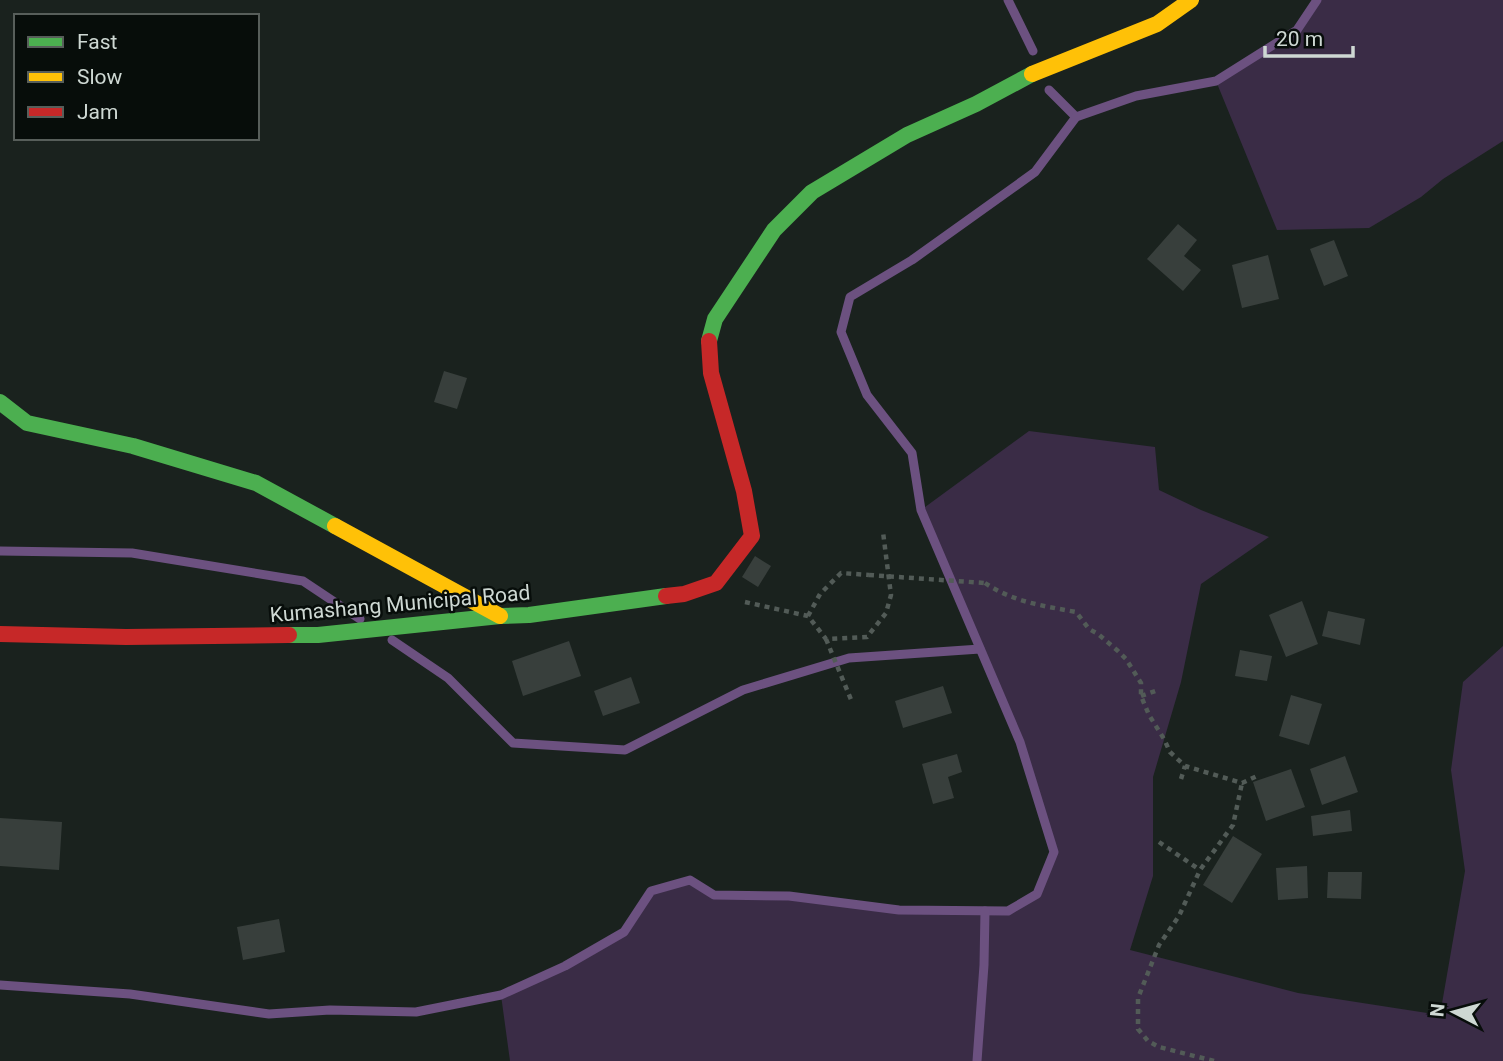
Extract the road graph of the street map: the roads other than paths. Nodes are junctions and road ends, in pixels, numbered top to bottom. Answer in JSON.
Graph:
{"nodes":[{"id":1,"x":1191,"y":0,"type":"edge"},
{"id":2,"x":0,"y":402,"type":"edge"},
{"id":3,"x":500,"y":616,"type":"junction"},
{"id":4,"x":0,"y":634,"type":"edge"}],
"edges":[{"from":1,"to":3,"type":"street","name":"Kumashang Municipal Road"},
{"from":2,"to":3,"type":"street"},
{"from":3,"to":4,"type":"street","name":"Kumashang Municipal Road"}]}
